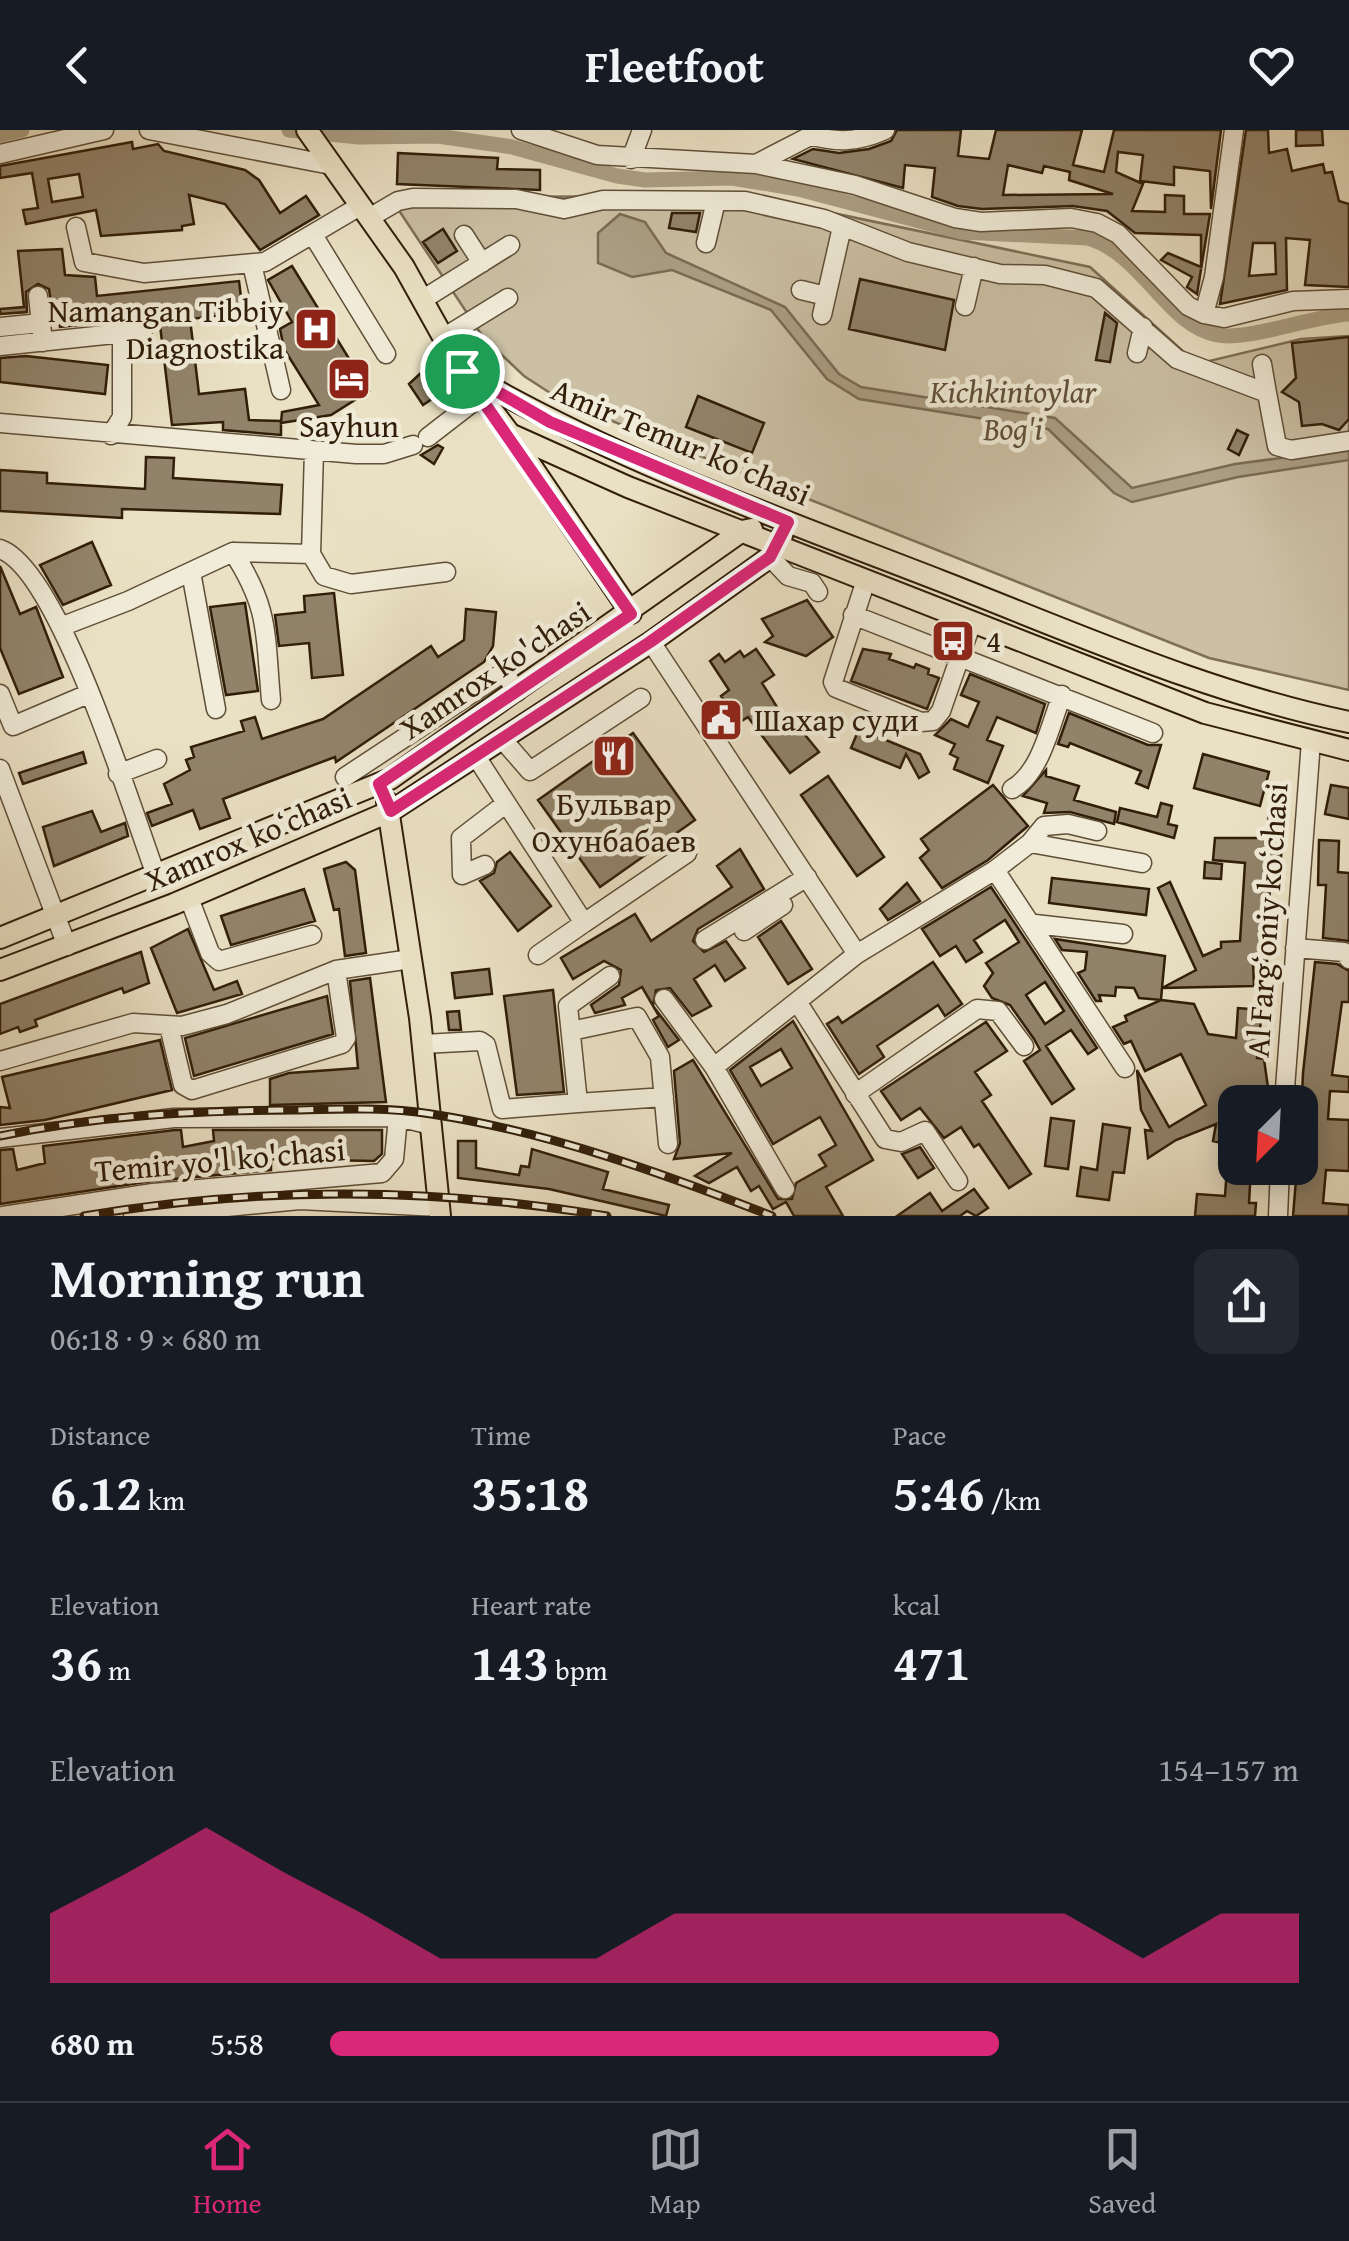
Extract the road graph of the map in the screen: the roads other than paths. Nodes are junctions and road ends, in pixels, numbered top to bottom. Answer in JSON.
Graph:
{"nodes":[{"id":1,"x":104,"y":130,"type":"edge"},
{"id":2,"x":149,"y":130,"type":"edge"},
{"id":3,"x":307,"y":130,"type":"edge"},
{"id":4,"x":521,"y":130,"type":"edge"},
{"id":5,"x":642,"y":130,"type":"edge"},
{"id":6,"x":885,"y":130,"type":"edge"},
{"id":7,"x":1234,"y":130,"type":"edge"},
{"id":8,"x":815,"y":133,"type":"edge"},
{"id":9,"x":543,"y":134,"type":"edge"},
{"id":10,"x":0,"y":154,"type":"edge"},
{"id":11,"x":326,"y":158,"type":"junction"},
{"id":12,"x":631,"y":159,"type":"junction"},
{"id":13,"x":756,"y":164,"type":"junction"},
{"id":14,"x":716,"y":201,"type":"junction"},
{"id":15,"x":364,"y":212,"type":"junction"},
{"id":16,"x":76,"y":227,"type":"dead end"},
{"id":17,"x":842,"y":227,"type":"junction"},
{"id":18,"x":313,"y":234,"type":"junction"},
{"id":19,"x":464,"y":235,"type":"dead end"},
{"id":20,"x":706,"y":243,"type":"dead end"},
{"id":21,"x":510,"y":245,"type":"dead end"},
{"id":22,"x":482,"y":263,"type":"junction"},
{"id":23,"x":252,"y":264,"type":"junction"},
{"id":24,"x":974,"y":268,"type":"junction"},
{"id":25,"x":801,"y":290,"type":"dead end"},
{"id":26,"x":38,"y":296,"type":"dead end"},
{"id":27,"x":826,"y":296,"type":"junction"},
{"id":28,"x":508,"y":298,"type":"dead end"},
{"id":29,"x":1349,"y":299,"type":"edge"},
{"id":30,"x":422,"y":300,"type":"junction"},
{"id":31,"x":966,"y":306,"type":"dead end"},
{"id":32,"x":1204,"y":314,"type":"junction"},
{"id":33,"x":822,"y":316,"type":"dead end"},
{"id":34,"x":1143,"y":327,"type":"junction"},
{"id":35,"x":0,"y":328,"type":"edge"},
{"id":36,"x":143,"y":331,"type":"dead end"},
{"id":37,"x":42,"y":332,"type":"junction"},
{"id":38,"x":122,"y":333,"type":"junction"},
{"id":39,"x":444,"y":338,"type":"junction"},
{"id":40,"x":0,"y":346,"type":"edge"},
{"id":41,"x":1137,"y":353,"type":"dead end"},
{"id":42,"x":386,"y":354,"type":"dead end"},
{"id":43,"x":1262,"y":364,"type":"dead end"},
{"id":44,"x":462,"y":371,"type":"junction"},
{"id":45,"x":281,"y":390,"type":"dead end"},
{"id":46,"x":1267,"y":393,"type":"junction"},
{"id":47,"x":481,"y":396,"type":"junction"},
{"id":48,"x":0,"y":423,"type":"edge"},
{"id":49,"x":510,"y":434,"type":"junction"},
{"id":50,"x":110,"y":435,"type":"junction"},
{"id":51,"x":1349,"y":441,"type":"edge"},
{"id":52,"x":314,"y":451,"type":"junction"},
{"id":53,"x":788,"y":522,"type":"junction"},
{"id":54,"x":742,"y":531,"type":"junction"},
{"id":55,"x":0,"y":548,"type":"edge"},
{"id":56,"x":774,"y":551,"type":"junction"},
{"id":57,"x":233,"y":552,"type":"junction"},
{"id":58,"x":311,"y":554,"type":"junction"},
{"id":59,"x":191,"y":572,"type":"junction"},
{"id":60,"x":446,"y":572,"type":"dead end"},
{"id":61,"x":866,"y":580,"type":"junction"},
{"id":62,"x":818,"y":592,"type":"dead end"},
{"id":63,"x":631,"y":614,"type":"junction"},
{"id":64,"x":853,"y":616,"type":"junction"},
{"id":65,"x":972,"y":622,"type":"junction"},
{"id":66,"x":62,"y":626,"type":"junction"},
{"id":67,"x":650,"y":642,"type":"junction"},
{"id":68,"x":540,"y":648,"type":"dead end"},
{"id":69,"x":960,"y":658,"type":"junction"},
{"id":70,"x":504,"y":672,"type":"junction"},
{"id":71,"x":517,"y":692,"type":"junction"},
{"id":72,"x":0,"y":694,"type":"edge"},
{"id":73,"x":88,"y":694,"type":"junction"},
{"id":74,"x":1062,"y":695,"type":"junction"},
{"id":75,"x":640,"y":698,"type":"dead end"},
{"id":76,"x":271,"y":700,"type":"dead end"},
{"id":77,"x":216,"y":709,"type":"dead end"},
{"id":78,"x":1315,"y":715,"type":"junction"},
{"id":79,"x":1349,"y":722,"type":"edge"},
{"id":80,"x":1152,"y":732,"type":"dead end"},
{"id":81,"x":502,"y":740,"type":"junction"},
{"id":82,"x":1311,"y":741,"type":"junction"},
{"id":83,"x":1349,"y":750,"type":"edge"},
{"id":84,"x":475,"y":755,"type":"junction"},
{"id":85,"x":158,"y":759,"type":"dead end"},
{"id":86,"x":0,"y":769,"type":"edge"},
{"id":87,"x":118,"y":774,"type":"junction"},
{"id":88,"x":345,"y":777,"type":"dead end"},
{"id":89,"x":379,"y":784,"type":"junction"},
{"id":90,"x":1012,"y":789,"type":"dead end"},
{"id":91,"x":504,"y":805,"type":"junction"},
{"id":92,"x":391,"y":811,"type":"junction"},
{"id":93,"x":1098,"y":831,"type":"dead end"},
{"id":94,"x":1030,"y":843,"type":"junction"},
{"id":95,"x":688,"y":853,"type":"dead end"},
{"id":96,"x":1142,"y":863,"type":"dead end"},
{"id":97,"x":485,"y":865,"type":"dead end"},
{"id":98,"x":995,"y":870,"type":"junction"},
{"id":99,"x":156,"y":875,"type":"junction"},
{"id":100,"x":810,"y":882,"type":"junction"},
{"id":101,"x":189,"y":898,"type":"junction"},
{"id":102,"x":56,"y":916,"type":"junction"},
{"id":103,"x":584,"y":923,"type":"junction"},
{"id":104,"x":1034,"y":924,"type":"junction"},
{"id":105,"x":744,"y":931,"type":"dead end"},
{"id":106,"x":1123,"y":934,"type":"dead end"},
{"id":107,"x":312,"y":935,"type":"dead end"},
{"id":108,"x":0,"y":938,"type":"edge"},
{"id":109,"x":705,"y":940,"type":"dead end"},
{"id":110,"x":67,"y":946,"type":"junction"},
{"id":111,"x":1296,"y":948,"type":"junction"},
{"id":112,"x":857,"y":954,"type":"junction"},
{"id":113,"x":538,"y":955,"type":"dead end"},
{"id":114,"x":411,"y":959,"type":"junction"},
{"id":115,"x":1349,"y":960,"type":"edge"},
{"id":116,"x":0,"y":970,"type":"edge"},
{"id":117,"x":336,"y":970,"type":"junction"},
{"id":118,"x":610,"y":976,"type":"dead end"},
{"id":119,"x":664,"y":999,"type":"dead end"},
{"id":120,"x":798,"y":1003,"type":"junction"},
{"id":121,"x":169,"y":1026,"type":"junction"},
{"id":122,"x":570,"y":1031,"type":"junction"},
{"id":123,"x":423,"y":1044,"type":"junction"},
{"id":124,"x":1024,"y":1046,"type":"dead end"},
{"id":125,"x":0,"y":1061,"type":"edge"},
{"id":126,"x":714,"y":1067,"type":"junction"},
{"id":127,"x":1125,"y":1068,"type":"dead end"},
{"id":128,"x":1285,"y":1085,"type":"edge"},
{"id":129,"x":855,"y":1094,"type":"junction"},
{"id":130,"x":664,"y":1097,"type":"junction"},
{"id":131,"x":578,"y":1103,"type":"junction"},
{"id":132,"x":398,"y":1117,"type":"junction"},
{"id":133,"x":432,"y":1125,"type":"junction"},
{"id":134,"x":0,"y":1138,"type":"edge"},
{"id":135,"x":668,"y":1144,"type":"dead end"},
{"id":136,"x":958,"y":1181,"type":"dead end"},
{"id":137,"x":1279,"y":1185,"type":"edge"},
{"id":138,"x":785,"y":1189,"type":"dead end"},
{"id":139,"x":440,"y":1212,"type":"edge"},
{"id":140,"x":3,"y":1216,"type":"edge"},
{"id":141,"x":133,"y":1216,"type":"edge"},
{"id":142,"x":1278,"y":1216,"type":"edge"}],
"edges":[{"from":1,"to":10,"type":"street"},
{"from":2,"to":11,"type":"street"},
{"from":3,"to":11,"type":"main road"},
{"from":4,"to":9,"type":"street"},
{"from":5,"to":12,"type":"street"},
{"from":6,"to":8,"type":"street"},
{"from":7,"to":32,"type":"street"},
{"from":8,"to":13,"type":"street"},
{"from":9,"to":12,"type":"street"},
{"from":11,"to":15,"type":"main road"},
{"from":12,"to":13,"type":"street"},
{"from":13,"to":32,"type":"street"},
{"from":14,"to":15,"type":"street"},
{"from":14,"to":17,"type":"street"},
{"from":14,"to":20,"type":"street"},
{"from":15,"to":18,"type":"street"},
{"from":15,"to":30,"type":"main road"},
{"from":16,"to":23,"type":"street"},
{"from":17,"to":24,"type":"street"},
{"from":17,"to":27,"type":"street"},
{"from":18,"to":23,"type":"street"},
{"from":18,"to":42,"type":"street"},
{"from":19,"to":22,"type":"street"},
{"from":21,"to":22,"type":"street"},
{"from":22,"to":30,"type":"street"},
{"from":23,"to":45,"type":"street"},
{"from":24,"to":31,"type":"street"},
{"from":24,"to":34,"type":"street"},
{"from":25,"to":27,"type":"street"},
{"from":26,"to":37,"type":"street"},
{"from":27,"to":33,"type":"street"},
{"from":28,"to":39,"type":"street"},
{"from":29,"to":32,"type":"street"},
{"from":30,"to":39,"type":"main road"},
{"from":34,"to":41,"type":"street"},
{"from":34,"to":46,"type":"street"},
{"from":35,"to":37,"type":"street"},
{"from":36,"to":38,"type":"street"},
{"from":37,"to":38,"type":"street"},
{"from":37,"to":40,"type":"street"},
{"from":38,"to":50,"type":"street"},
{"from":39,"to":44,"type":"main road"},
{"from":43,"to":46,"type":"street"},
{"from":44,"to":47,"type":"main road","name":"Amir Temur koʻchasi"},
{"from":44,"to":53,"type":"main road","name":"Amir Temur koʻchasi"},
{"from":46,"to":51,"type":"street"},
{"from":47,"to":49,"type":"main road","name":"Amir Temur koʻchasi"},
{"from":47,"to":52,"type":"street"},
{"from":48,"to":50,"type":"street"},
{"from":49,"to":54,"type":"main road","name":"Amir Temur koʻchasi"},
{"from":49,"to":63,"type":"main road"},
{"from":50,"to":52,"type":"street"},
{"from":52,"to":58,"type":"street"},
{"from":53,"to":54,"type":"main road","name":"Xamrox ko'chasi"},
{"from":53,"to":56,"type":"main road"},
{"from":53,"to":78,"type":"main road","name":"Amir Temur koʻchasi"},
{"from":54,"to":56,"type":"main road","name":"Amir Temur koʻchasi"},
{"from":54,"to":63,"type":"main road","name":"Xamrox ko'chasi"},
{"from":55,"to":66,"type":"street"},
{"from":56,"to":61,"type":"main road","name":"Amir Temur koʻchasi"},
{"from":56,"to":62,"type":"street"},
{"from":56,"to":67,"type":"main road","name":"Xamrox koʻchasi"},
{"from":57,"to":58,"type":"street"},
{"from":57,"to":59,"type":"street"},
{"from":57,"to":76,"type":"street"},
{"from":58,"to":60,"type":"street"},
{"from":59,"to":66,"type":"street"},
{"from":59,"to":77,"type":"street"},
{"from":61,"to":64,"type":"street"},
{"from":61,"to":65,"type":"main road","name":"Amir Temur koʻchasi"},
{"from":63,"to":71,"type":"main road","name":"Xamrox ko'chasi"},
{"from":64,"to":69,"type":"street"},
{"from":64,"to":69,"type":"street"},
{"from":65,"to":69,"type":"street"},
{"from":65,"to":82,"type":"main road","name":"Amir Temur koʻchasi"},
{"from":66,"to":73,"type":"street"},
{"from":67,"to":81,"type":"main road","name":"Xamrox koʻchasi"},
{"from":67,"to":100,"type":"street"},
{"from":68,"to":70,"type":"street"},
{"from":69,"to":74,"type":"street"},
{"from":70,"to":71,"type":"street"},
{"from":70,"to":88,"type":"street"},
{"from":71,"to":89,"type":"main road","name":"Xamrox ko'chasi"},
{"from":72,"to":73,"type":"street"},
{"from":73,"to":87,"type":"street"},
{"from":74,"to":80,"type":"street"},
{"from":74,"to":90,"type":"street"},
{"from":75,"to":81,"type":"street"},
{"from":78,"to":79,"type":"main road","name":"Amir Temur koʻchasi"},
{"from":78,"to":82,"type":"main road"},
{"from":81,"to":84,"type":"main road","name":"Xamrox koʻchasi"},
{"from":82,"to":83,"type":"main road","name":"Amir Temur koʻchasi"},
{"from":82,"to":111,"type":"street","name":"Al Fargʻoniy koʻchasi"},
{"from":84,"to":91,"type":"street"},
{"from":84,"to":92,"type":"main road","name":"Xamrox koʻchasi"},
{"from":85,"to":87,"type":"street"},
{"from":86,"to":102,"type":"street"},
{"from":87,"to":99,"type":"street"},
{"from":89,"to":92,"type":"main road"},
{"from":89,"to":99,"type":"main road","name":"Xamrox ko'chasi"},
{"from":91,"to":97,"type":"street"},
{"from":91,"to":103,"type":"street"},
{"from":92,"to":101,"type":"main road","name":"Xamrox koʻchasi"},
{"from":92,"to":114,"type":"main road"},
{"from":93,"to":94,"type":"street"},
{"from":94,"to":96,"type":"street"},
{"from":94,"to":98,"type":"street"},
{"from":95,"to":103,"type":"street"},
{"from":98,"to":104,"type":"street"},
{"from":98,"to":112,"type":"street"},
{"from":99,"to":102,"type":"main road","name":"Xamrox ko'chasi"},
{"from":100,"to":105,"type":"street"},
{"from":100,"to":109,"type":"street"},
{"from":100,"to":112,"type":"street"},
{"from":101,"to":107,"type":"street"},
{"from":101,"to":110,"type":"main road","name":"Xamrox koʻchasi"},
{"from":102,"to":108,"type":"main road","name":"Xamrox ko'chasi"},
{"from":102,"to":110,"type":"street"},
{"from":103,"to":113,"type":"street"},
{"from":104,"to":106,"type":"street"},
{"from":104,"to":127,"type":"street"},
{"from":110,"to":116,"type":"main road","name":"Xamrox koʻchasi"},
{"from":111,"to":115,"type":"street"},
{"from":111,"to":128,"type":"street","name":"Al Fargʻoniy koʻchasi"},
{"from":112,"to":120,"type":"street"},
{"from":114,"to":117,"type":"street"},
{"from":114,"to":123,"type":"main road"},
{"from":117,"to":121,"type":"street"},
{"from":117,"to":121,"type":"street"},
{"from":118,"to":122,"type":"street"},
{"from":119,"to":126,"type":"street"},
{"from":120,"to":126,"type":"street"},
{"from":120,"to":129,"type":"street"},
{"from":121,"to":125,"type":"street"},
{"from":122,"to":130,"type":"street"},
{"from":122,"to":131,"type":"street"},
{"from":123,"to":131,"type":"street"},
{"from":123,"to":133,"type":"main road"},
{"from":124,"to":129,"type":"street"},
{"from":126,"to":138,"type":"street"},
{"from":129,"to":136,"type":"street"},
{"from":130,"to":131,"type":"street"},
{"from":130,"to":135,"type":"street"},
{"from":132,"to":133,"type":"street"},
{"from":132,"to":134,"type":"street"},
{"from":132,"to":140,"type":"street","name":"Temir yo'l ko'chasi"},
{"from":133,"to":139,"type":"main road"},
{"from":137,"to":142,"type":"street"},
{"from":139,"to":141,"type":"street"}]}
